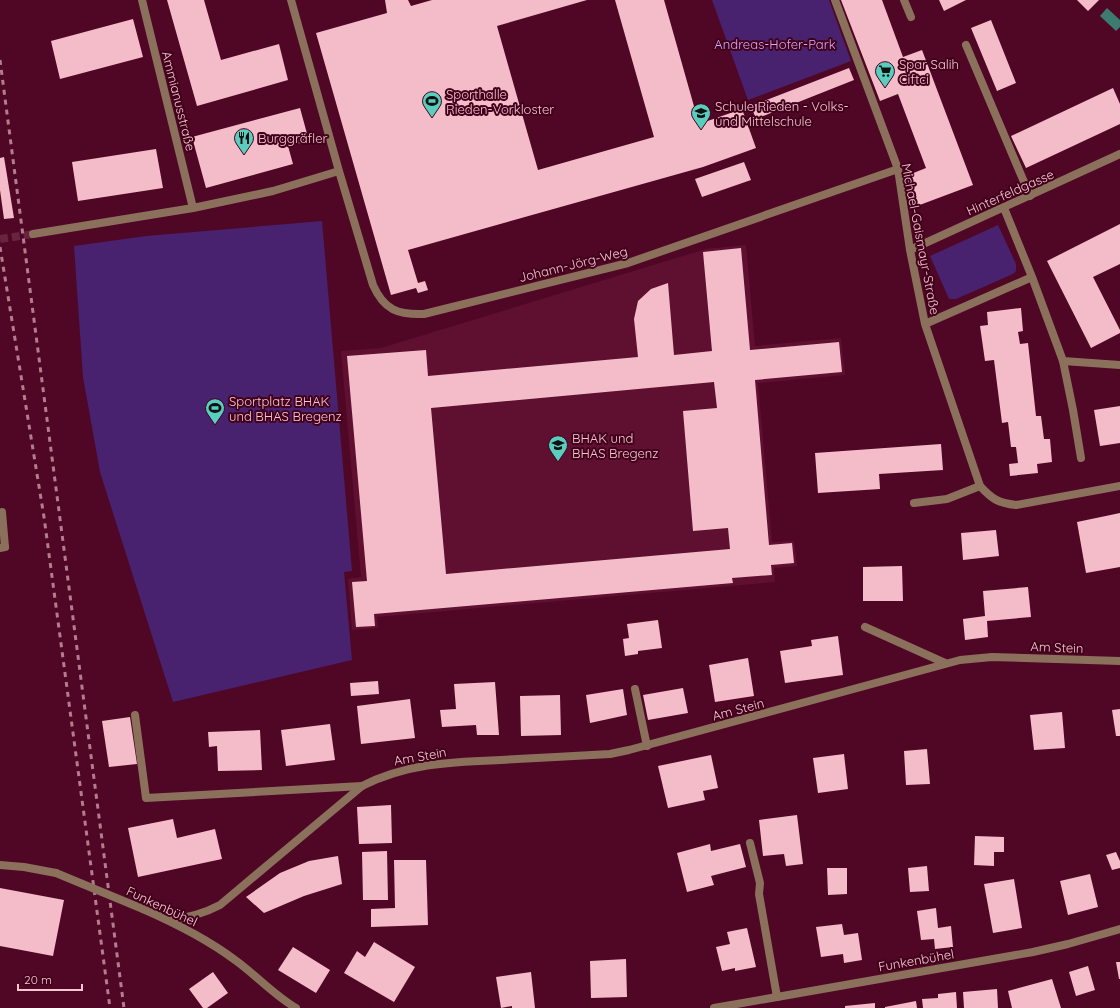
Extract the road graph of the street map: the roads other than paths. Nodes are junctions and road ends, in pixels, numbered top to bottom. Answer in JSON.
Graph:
{"nodes":[{"id":1,"x":142,"y":0,"type":"edge"},
{"id":2,"x":291,"y":0,"type":"edge"},
{"id":3,"x":835,"y":0,"type":"edge"},
{"id":4,"x":904,"y":0,"type":"edge"},
{"id":5,"x":912,"y":17,"type":"dead end"},
{"id":6,"x":966,"y":45,"type":"dead end"},
{"id":7,"x":1120,"y":154,"type":"edge"},
{"id":8,"x":339,"y":170,"type":"junction"},
{"id":9,"x":898,"y":170,"type":"junction"},
{"id":10,"x":1030,"y":196,"type":"junction"},
{"id":11,"x":193,"y":208,"type":"junction"},
{"id":12,"x":1004,"y":208,"type":"junction"},
{"id":13,"x":33,"y":234,"type":"tunnel mouth"},
{"id":14,"x":910,"y":250,"type":"junction"},
{"id":15,"x":1032,"y":277,"type":"junction"},
{"id":16,"x":925,"y":324,"type":"junction"},
{"id":17,"x":1063,"y":361,"type":"junction"},
{"id":18,"x":1120,"y":365,"type":"edge"},
{"id":19,"x":1081,"y":458,"type":"dead end"},
{"id":20,"x":980,"y":486,"type":"junction"},
{"id":21,"x":1120,"y":486,"type":"edge"},
{"id":22,"x":914,"y":503,"type":"dead end"},
{"id":23,"x":2,"y":512,"type":"dead end"},
{"id":24,"x":3,"y":547,"type":"edge"},
{"id":25,"x":865,"y":628,"type":"dead end"},
{"id":26,"x":1120,"y":661,"type":"edge"},
{"id":27,"x":944,"y":664,"type":"junction"},
{"id":28,"x":635,"y":689,"type":"dead end"},
{"id":29,"x":135,"y":716,"type":"dead end"},
{"id":30,"x":647,"y":746,"type":"junction"},
{"id":31,"x":362,"y":786,"type":"junction"},
{"id":32,"x":750,"y":843,"type":"dead end"},
{"id":33,"x":0,"y":865,"type":"edge"},
{"id":34,"x":169,"y":920,"type":"junction"},
{"id":35,"x":1120,"y":929,"type":"edge"},
{"id":36,"x":776,"y":997,"type":"junction"},
{"id":37,"x":296,"y":1008,"type":"edge"},
{"id":38,"x":714,"y":1008,"type":"edge"}],
"edges":[{"from":1,"to":11,"type":"street","name":"Ammianusstraße"},
{"from":2,"to":8,"type":"street","name":"Johann-Jörg-Weg"},
{"from":3,"to":9,"type":"street","name":"Michael-Gaismayr-Straße"},
{"from":4,"to":5,"type":"street"},
{"from":6,"to":10,"type":"street"},
{"from":7,"to":10,"type":"street","name":"Hinterfeldgasse"},
{"from":8,"to":9,"type":"street","name":"Johann-Jörg-Weg"},
{"from":8,"to":11,"type":"street"},
{"from":9,"to":14,"type":"street","name":"Michael-Gaismayr-Straße"},
{"from":10,"to":12,"type":"street","name":"Hinterfeldgasse"},
{"from":11,"to":13,"type":"street"},
{"from":12,"to":14,"type":"street","name":"Hinterfeldgasse"},
{"from":12,"to":15,"type":"street"},
{"from":14,"to":16,"type":"street","name":"Michael-Gaismayr-Straße"},
{"from":15,"to":16,"type":"street","name":"Michael-Gaismayr-Straße"},
{"from":15,"to":17,"type":"street"},
{"from":16,"to":20,"type":"street","name":"Michael-Gaismayr-Straße"},
{"from":17,"to":18,"type":"street"},
{"from":17,"to":19,"type":"street"},
{"from":20,"to":21,"type":"street","name":"Michael-Gaismayr-Straße"},
{"from":20,"to":22,"type":"street"},
{"from":23,"to":24,"type":"street"},
{"from":25,"to":27,"type":"street"},
{"from":26,"to":27,"type":"street","name":"Am Stein"},
{"from":27,"to":30,"type":"street","name":"Am Stein"},
{"from":28,"to":30,"type":"street"},
{"from":29,"to":31,"type":"street","name":"Am Stein"},
{"from":30,"to":31,"type":"street","name":"Am Stein"},
{"from":31,"to":34,"type":"street","name":"Am Stein"},
{"from":32,"to":36,"type":"street"},
{"from":33,"to":34,"type":"street","name":"Funkenbühel","bridge":true},
{"from":34,"to":37,"type":"street","name":"Funkenbühel"},
{"from":35,"to":36,"type":"street","name":"Funkenbühel"},
{"from":36,"to":38,"type":"street","name":"Funkenbühel"}]}
